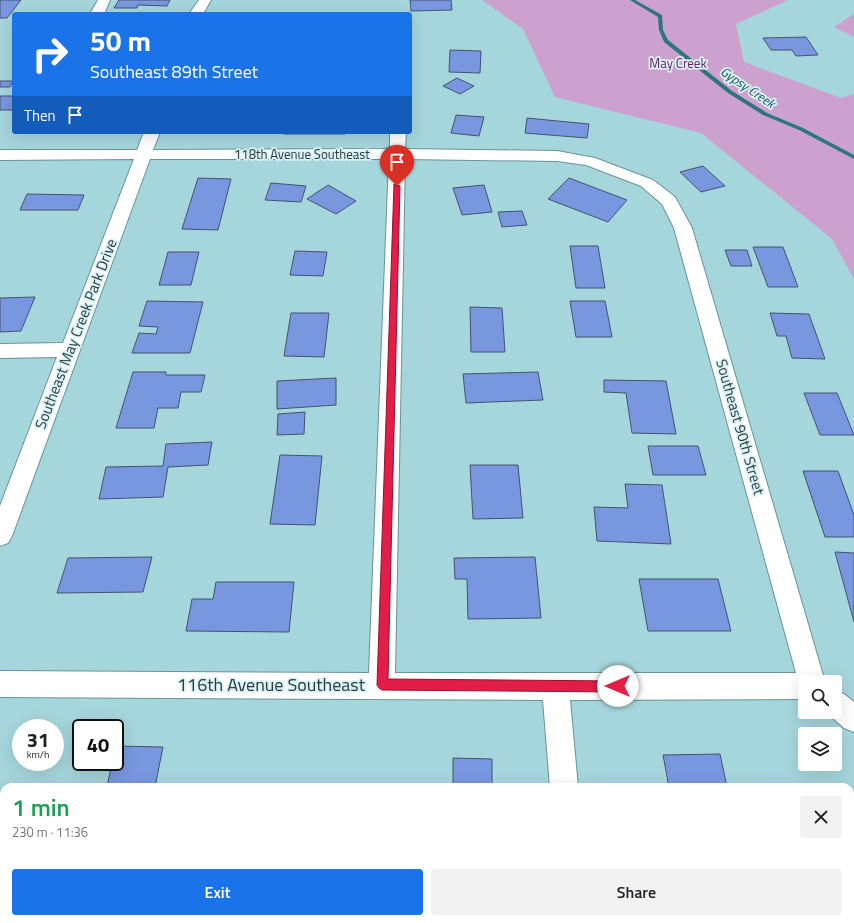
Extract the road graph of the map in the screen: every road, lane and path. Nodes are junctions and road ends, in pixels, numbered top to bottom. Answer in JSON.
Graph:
{"nodes":[{"id":1,"x":104,"y":0,"type":"edge"},
{"id":2,"x":205,"y":0,"type":"edge"},
{"id":3,"x":98,"y":12,"type":"edge"},
{"id":4,"x":197,"y":12,"type":"edge"},
{"id":5,"x":151,"y":134,"type":"edge"},
{"id":6,"x":398,"y":134,"type":"edge"},
{"id":7,"x":144,"y":154,"type":"junction"},
{"id":8,"x":398,"y":154,"type":"junction"},
{"id":9,"x":0,"y":155,"type":"edge"},
{"id":10,"x":647,"y":183,"type":"joint"},
{"id":11,"x":70,"y":350,"type":"junction"},
{"id":12,"x":0,"y":351,"type":"edge"},
{"id":13,"x":0,"y":536,"type":"edge"},
{"id":14,"x":810,"y":675,"type":"edge"},
{"id":15,"x":0,"y":684,"type":"edge"},
{"id":16,"x":382,"y":685,"type":"junction"},
{"id":17,"x":798,"y":686,"type":"edge"},
{"id":18,"x":555,"y":687,"type":"junction"},
{"id":19,"x":842,"y":709,"type":"edge"},
{"id":20,"x":854,"y":719,"type":"edge"},
{"id":21,"x":564,"y":783,"type":"edge"}],
"edges":[{"from":1,"to":3,"type":"street"},
{"from":2,"to":4,"type":"street"},
{"from":5,"to":7,"type":"street","name":"Southeast May Creek Park Drive"},
{"from":6,"to":8,"type":"street"},
{"from":7,"to":8,"type":"street","name":"118th Avenue Southeast"},
{"from":7,"to":9,"type":"street","name":"118th Avenue Southeast"},
{"from":7,"to":11,"type":"street","name":"Southeast May Creek Park Drive"},
{"from":8,"to":10,"type":"street","name":"118th Avenue Southeast"},
{"from":8,"to":16,"type":"street"},
{"from":10,"to":14,"type":"street","name":"Southeast 90th Street"},
{"from":11,"to":12,"type":"street"},
{"from":11,"to":13,"type":"street","name":"Southeast May Creek Park Drive"},
{"from":15,"to":16,"type":"street","name":"116th Avenue Southeast"},
{"from":16,"to":18,"type":"street","name":"116th Avenue Southeast"},
{"from":17,"to":18,"type":"street","name":"116th Avenue Southeast"},
{"from":18,"to":21,"type":"street"},
{"from":19,"to":20,"type":"street"}]}
